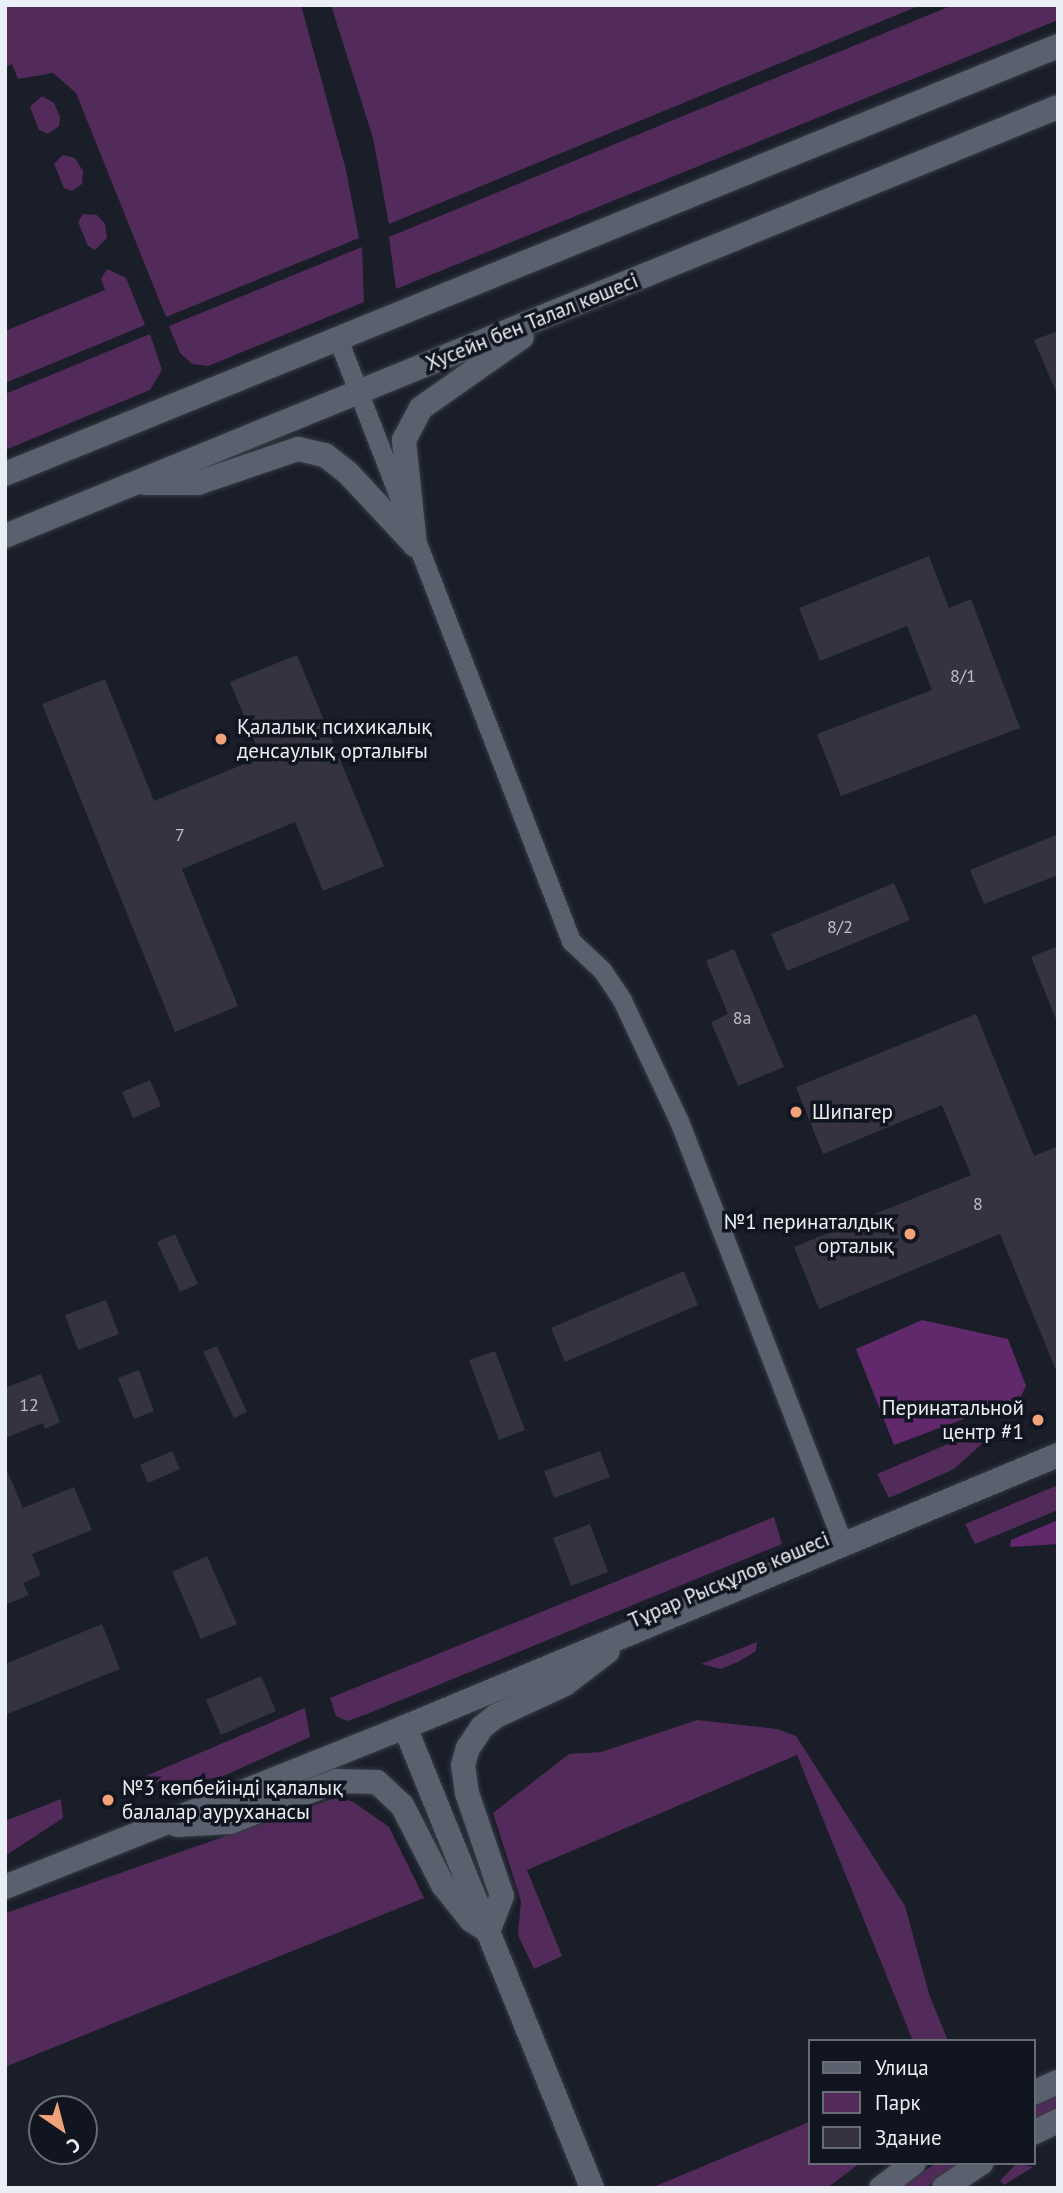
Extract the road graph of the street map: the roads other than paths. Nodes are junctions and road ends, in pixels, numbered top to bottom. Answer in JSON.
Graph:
{"nodes":[{"id":1,"x":1058,"y":46,"type":"edge"},
{"id":2,"x":1058,"y":107,"type":"edge"},
{"id":3,"x":558,"y":312,"type":"junction"},
{"id":4,"x":338,"y":339,"type":"junction"},
{"id":5,"x":358,"y":392,"type":"junction"},
{"id":6,"x":5,"y":474,"type":"edge"},
{"id":7,"x":134,"y":483,"type":"junction"},
{"id":8,"x":5,"y":536,"type":"edge"},
{"id":9,"x":415,"y":545,"type":"junction"},
{"id":10,"x":1058,"y":1442,"type":"edge"},
{"id":11,"x":1058,"y":1455,"type":"edge"},
{"id":12,"x":839,"y":1534,"type":"junction"},
{"id":13,"x":625,"y":1635,"type":"junction"},
{"id":14,"x":405,"y":1727,"type":"junction"},
{"id":15,"x":155,"y":1826,"type":"junction"},
{"id":16,"x":5,"y":1887,"type":"edge"},
{"id":17,"x":488,"y":1932,"type":"junction"},
{"id":18,"x":1058,"y":2082,"type":"edge"},
{"id":19,"x":1035,"y":2092,"type":"edge"},
{"id":20,"x":1058,"y":2121,"type":"edge"},
{"id":21,"x":1035,"y":2132,"type":"edge"},
{"id":22,"x":911,"y":2165,"type":"edge"},
{"id":23,"x":978,"y":2165,"type":"edge"},
{"id":24,"x":592,"y":2188,"type":"edge"},
{"id":25,"x":881,"y":2188,"type":"edge"},
{"id":26,"x":944,"y":2188,"type":"edge"}],
"edges":[{"from":1,"to":4,"type":"street"},
{"from":2,"to":3,"type":"street","name":"Хусейн бен Талал көшесі"},
{"from":3,"to":5,"type":"street","name":"Хусейн бен Талал көшесі"},
{"from":3,"to":9,"type":"street"},
{"from":4,"to":5,"type":"street"},
{"from":4,"to":6,"type":"street"},
{"from":5,"to":7,"type":"street","name":"Хусейн бен Талал көшесі"},
{"from":5,"to":9,"type":"street"},
{"from":7,"to":8,"type":"street","name":"Хусейн бен Талал көшесі"},
{"from":7,"to":9,"type":"street"},
{"from":9,"to":12,"type":"street"},
{"from":10,"to":12,"type":"street","name":"Тұрар Рысқұлов көшесі"},
{"from":11,"to":13,"type":"street","name":"Тұрар Рысқұлов көшесі"},
{"from":12,"to":14,"type":"street","name":"Тұрар Рысқұлов көшесі"},
{"from":13,"to":14,"type":"street","name":"Тұрар Рысқұлов көшесі"},
{"from":13,"to":17,"type":"street"},
{"from":14,"to":15,"type":"street","name":"Тұрар Рысқұлов көшесі"},
{"from":14,"to":17,"type":"street"},
{"from":15,"to":16,"type":"street","name":"Тұрар Рысқұлов көшесі"},
{"from":15,"to":17,"type":"street"},
{"from":17,"to":24,"type":"street"},
{"from":18,"to":19,"type":"street"},
{"from":20,"to":21,"type":"street"},
{"from":22,"to":25,"type":"street"},
{"from":23,"to":26,"type":"street"}]}
